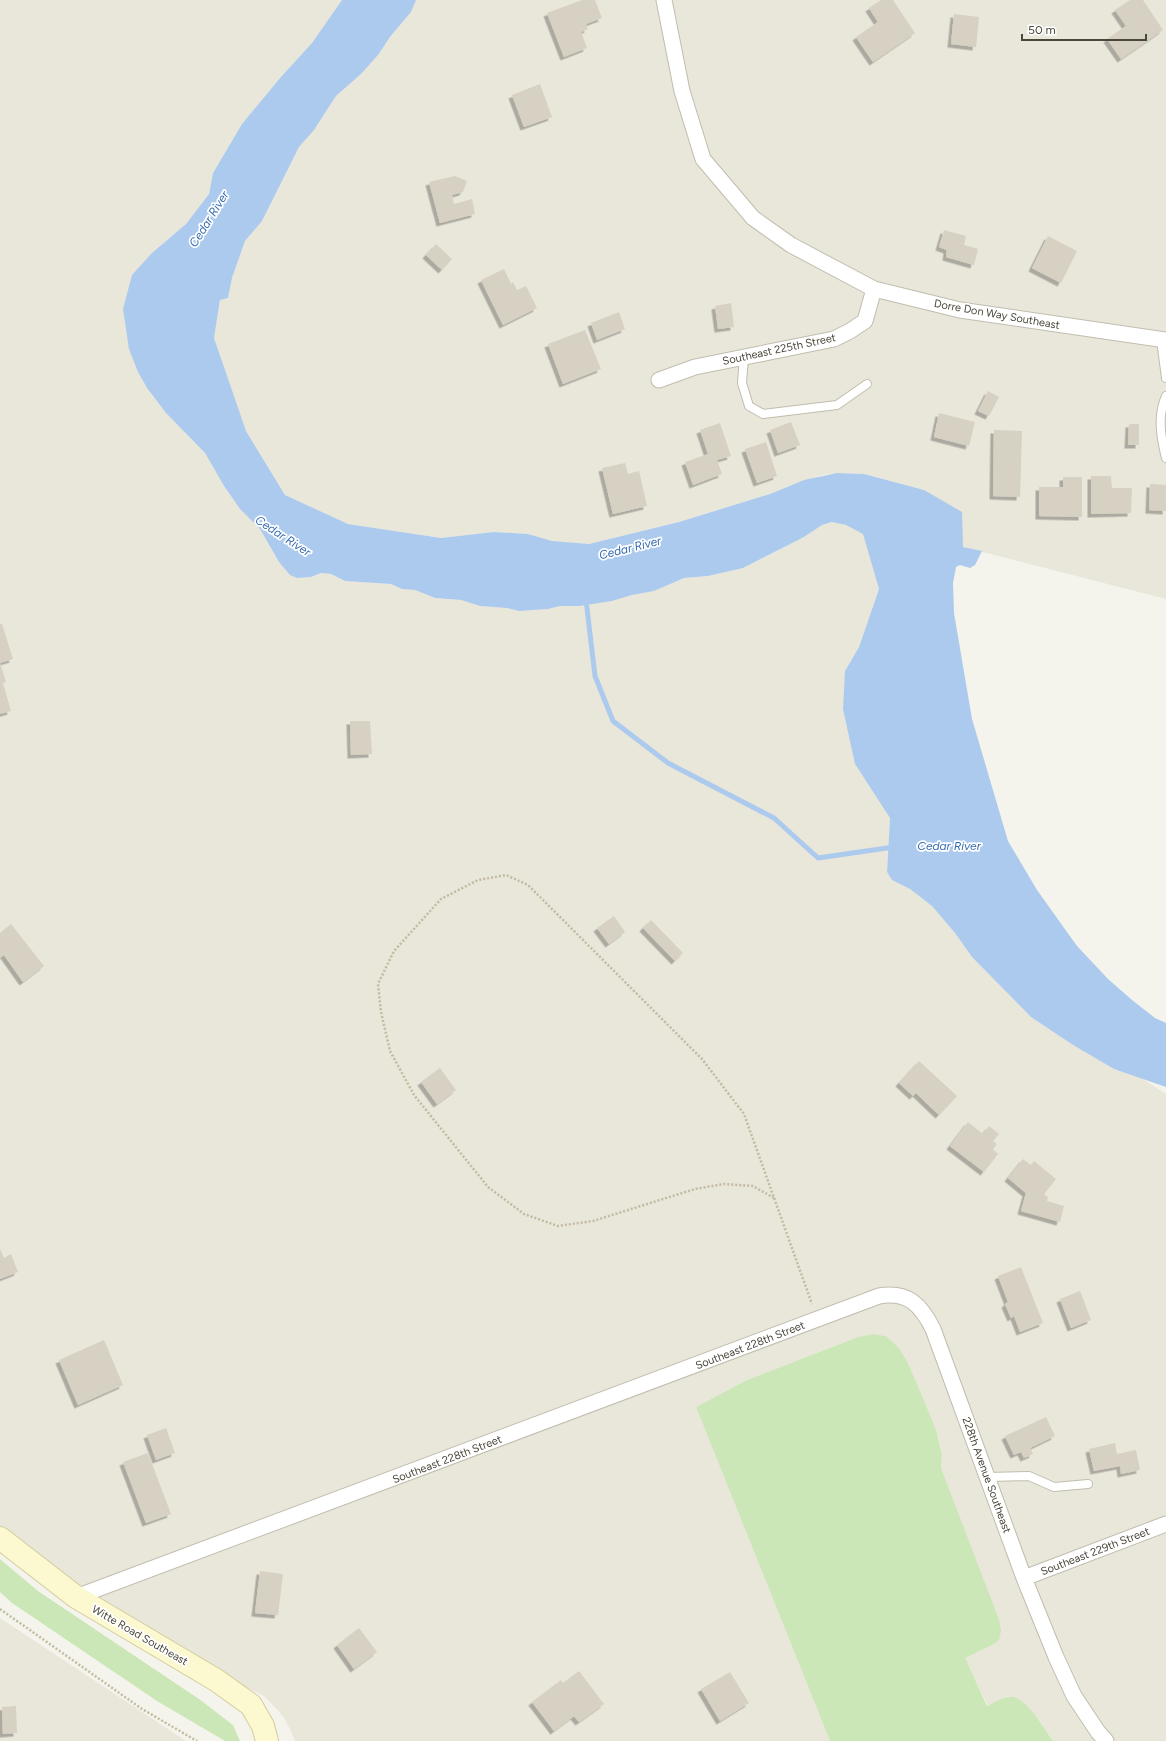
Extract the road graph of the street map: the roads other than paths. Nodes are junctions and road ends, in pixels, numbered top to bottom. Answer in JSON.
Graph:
{"nodes":[{"id":1,"x":664,"y":0,"type":"edge"},
{"id":2,"x":874,"y":289,"type":"junction"},
{"id":3,"x":1164,"y":340,"type":"edge"},
{"id":4,"x":744,"y":357,"type":"junction"},
{"id":5,"x":1166,"y":378,"type":"edge"},
{"id":6,"x":659,"y":380,"type":"dead end"},
{"id":7,"x":867,"y":384,"type":"dead end"},
{"id":8,"x":1166,"y":396,"type":"edge"},
{"id":9,"x":1166,"y":458,"type":"edge"},
{"id":10,"x":817,"y":1320,"type":"joint"},
{"id":11,"x":988,"y":1477,"type":"junction"},
{"id":12,"x":1088,"y":1484,"type":"dead end"},
{"id":13,"x":1166,"y":1524,"type":"edge"},
{"id":14,"x":0,"y":1538,"type":"edge"},
{"id":15,"x":1024,"y":1578,"type":"junction"},
{"id":16,"x":76,"y":1598,"type":"junction"},
{"id":17,"x":267,"y":1741,"type":"edge"},
{"id":18,"x":1106,"y":1741,"type":"edge"}],
"edges":[{"from":1,"to":2,"type":"street","name":"Dorre Don Way Southeast"},
{"from":2,"to":3,"type":"street","name":"Dorre Don Way Southeast"},
{"from":2,"to":4,"type":"street","name":"Southeast 225th Street"},
{"from":3,"to":5,"type":"lane"},
{"from":4,"to":6,"type":"street","name":"Southeast 225th Street"},
{"from":4,"to":7,"type":"lane"},
{"from":8,"to":9,"type":"lane"},
{"from":10,"to":11,"type":"street","name":"228th Avenue Southeast"},
{"from":10,"to":16,"type":"street","name":"Southeast 228th Street"},
{"from":11,"to":12,"type":"lane"},
{"from":11,"to":15,"type":"street","name":"228th Avenue Southeast"},
{"from":13,"to":15,"type":"street","name":"Southeast 229th Street"},
{"from":14,"to":16,"type":"street","name":"Witte Road Southeast"},
{"from":15,"to":18,"type":"street","name":"228th Avenue Southeast"},
{"from":16,"to":17,"type":"street","name":"Witte Road Southeast"}]}
